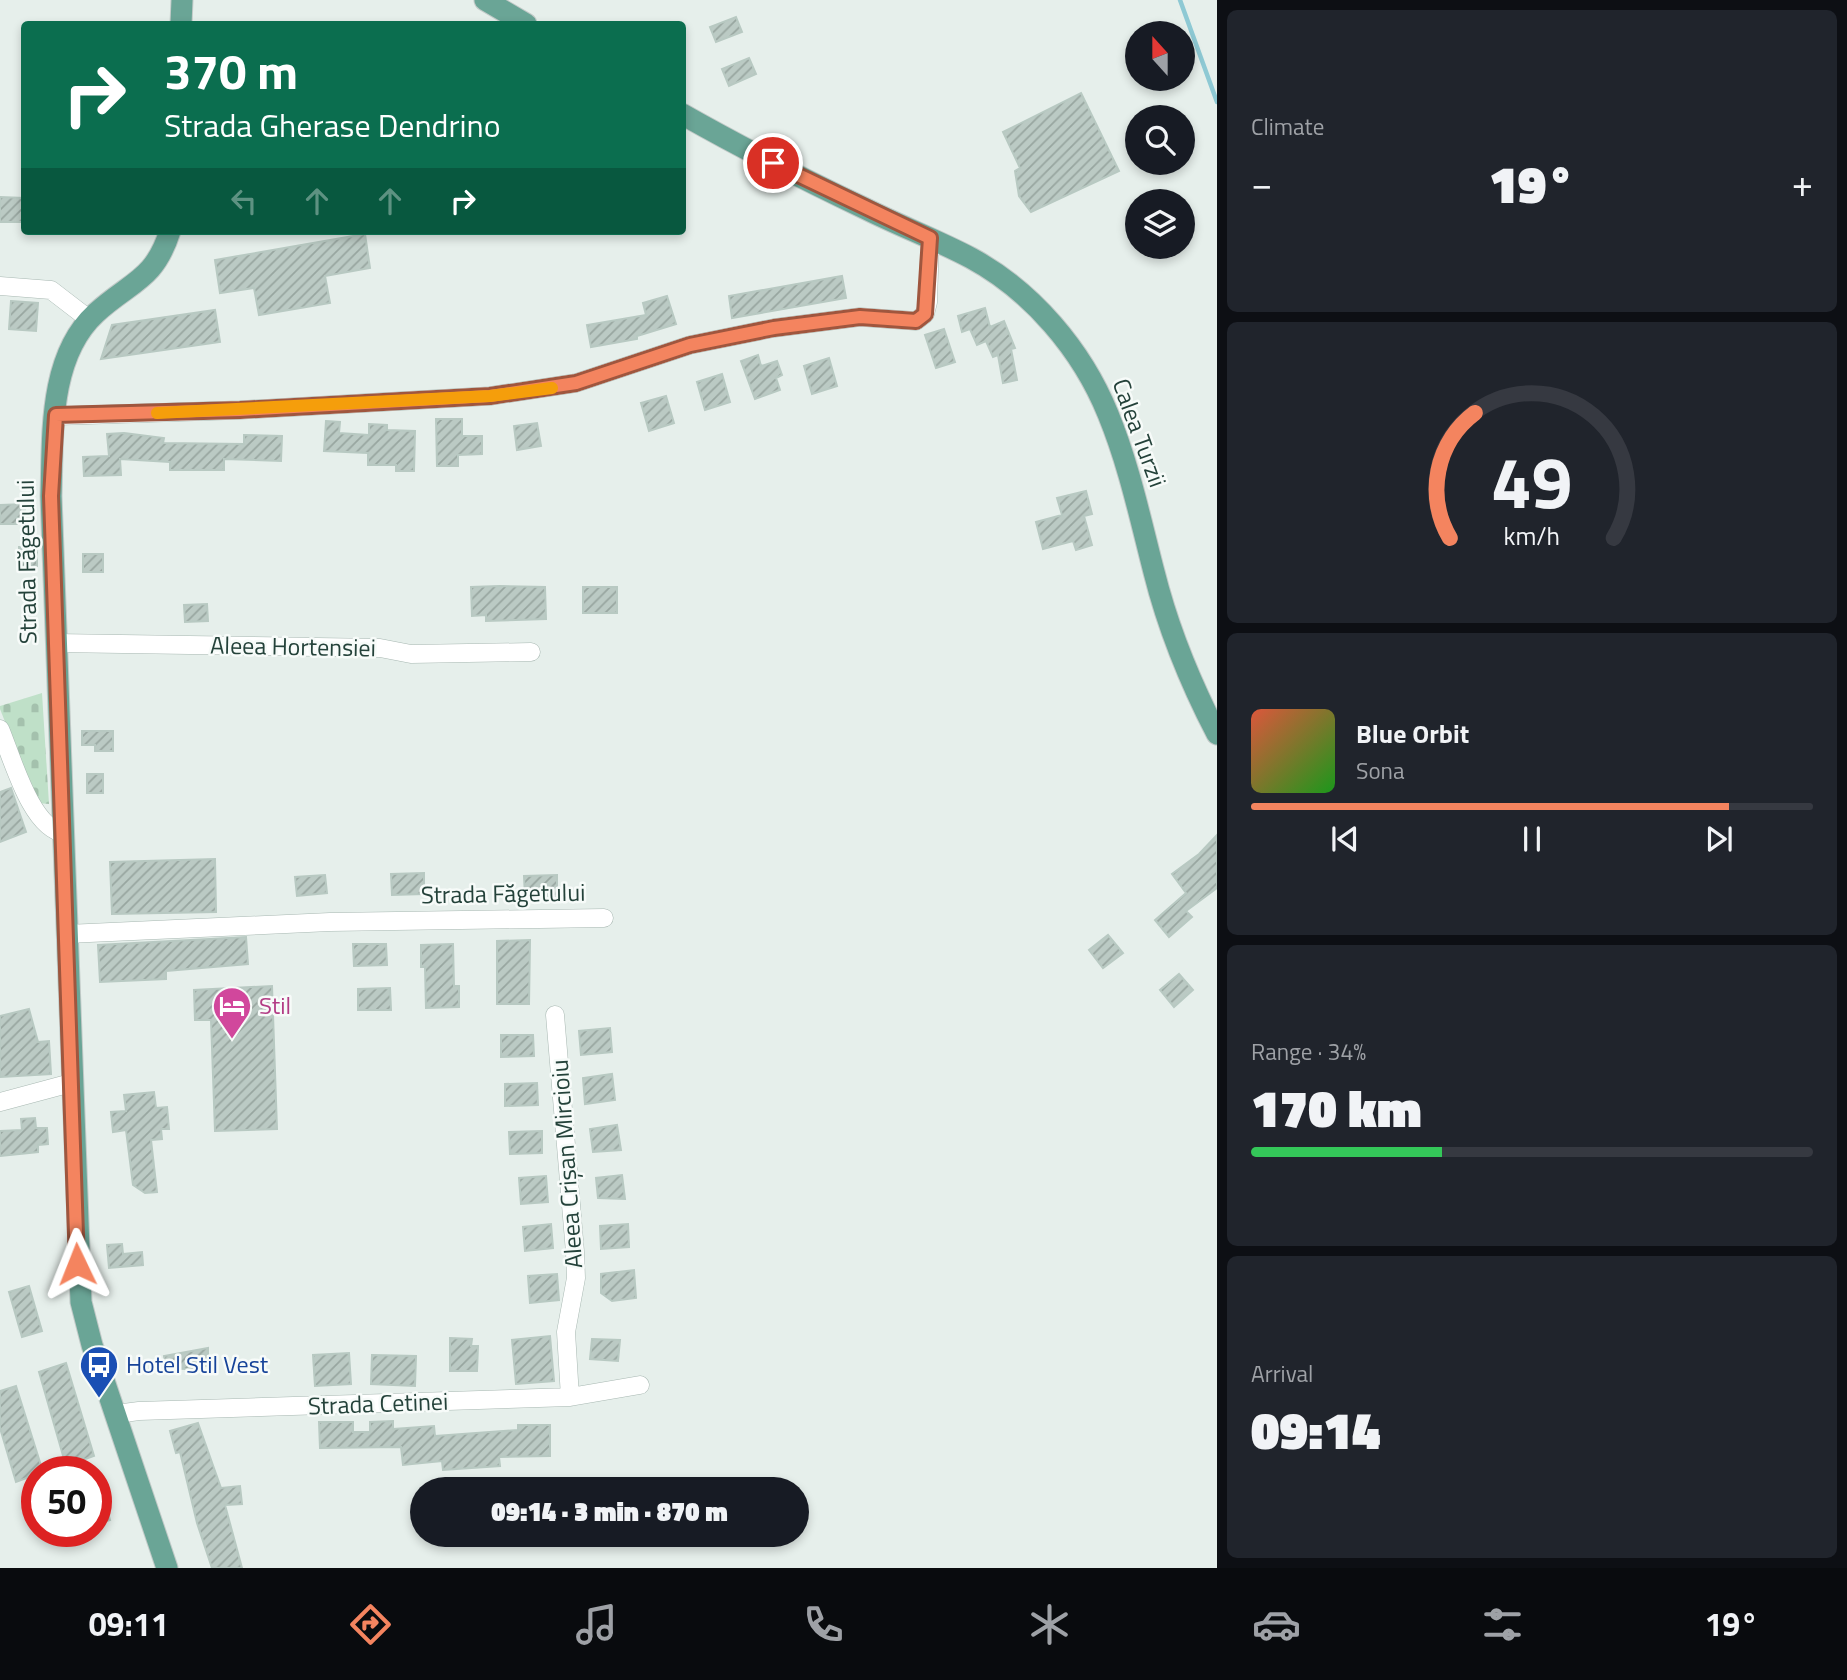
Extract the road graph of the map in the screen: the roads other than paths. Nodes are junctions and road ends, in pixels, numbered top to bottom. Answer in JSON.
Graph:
{"nodes":[{"id":1,"x":182,"y":0,"type":"edge"},
{"id":2,"x":485,"y":0,"type":"edge"},
{"id":3,"x":181,"y":21,"type":"edge"},
{"id":4,"x":521,"y":21,"type":"edge"},
{"id":5,"x":686,"y":116,"type":"edge"},
{"id":6,"x":169,"y":235,"type":"edge"},
{"id":7,"x":930,"y":238,"type":"junction"},
{"id":8,"x":0,"y":286,"type":"edge"},
{"id":9,"x":90,"y":320,"type":"junction"},
{"id":10,"x":56,"y":415,"type":"junction"},
{"id":11,"x":55,"y":643,"type":"junction"},
{"id":12,"x":531,"y":652,"type":"dead end"},
{"id":13,"x":0,"y":729,"type":"edge"},
{"id":14,"x":1217,"y":734,"type":"edge"},
{"id":15,"x":64,"y":833,"type":"junction"},
{"id":16,"x":604,"y":918,"type":"dead end"},
{"id":17,"x":67,"y":933,"type":"junction"},
{"id":18,"x":555,"y":1015,"type":"dead end"},
{"id":19,"x":71,"y":1083,"type":"junction"},
{"id":20,"x":0,"y":1102,"type":"edge"},
{"id":21,"x":640,"y":1385,"type":"dead end"},
{"id":22,"x":570,"y":1397,"type":"junction"},
{"id":23,"x":116,"y":1415,"type":"junction"},
{"id":24,"x":167,"y":1568,"type":"edge"}],
"edges":[{"from":1,"to":3,"type":"main road"},
{"from":2,"to":4,"type":"main road"},
{"from":5,"to":7,"type":"main road","name":"Calea Turzii"},
{"from":6,"to":9,"type":"main road","name":"Strada Făgetului"},
{"from":7,"to":10,"type":"street"},
{"from":7,"to":14,"type":"main road","name":"Calea Turzii"},
{"from":8,"to":9,"type":"street"},
{"from":9,"to":10,"type":"main road","name":"Strada Făgetului"},
{"from":10,"to":11,"type":"main road","name":"Strada Făgetului"},
{"from":11,"to":12,"type":"street","name":"Aleea Hortensiei"},
{"from":11,"to":15,"type":"main road","name":"Strada Făgetului"},
{"from":13,"to":15,"type":"street"},
{"from":15,"to":17,"type":"main road","name":"Strada Făgetului"},
{"from":16,"to":17,"type":"street","name":"Strada Făgetului"},
{"from":17,"to":19,"type":"main road","name":"Strada Făgetului"},
{"from":18,"to":22,"type":"street","name":"Aleea Crișan Mircioiu"},
{"from":19,"to":20,"type":"street"},
{"from":19,"to":23,"type":"main road","name":"Strada Făgetului"},
{"from":21,"to":22,"type":"street","name":"Strada Cetinei"},
{"from":22,"to":23,"type":"street","name":"Strada Cetinei"},
{"from":23,"to":24,"type":"main road","name":"Strada Făgetului"}]}
